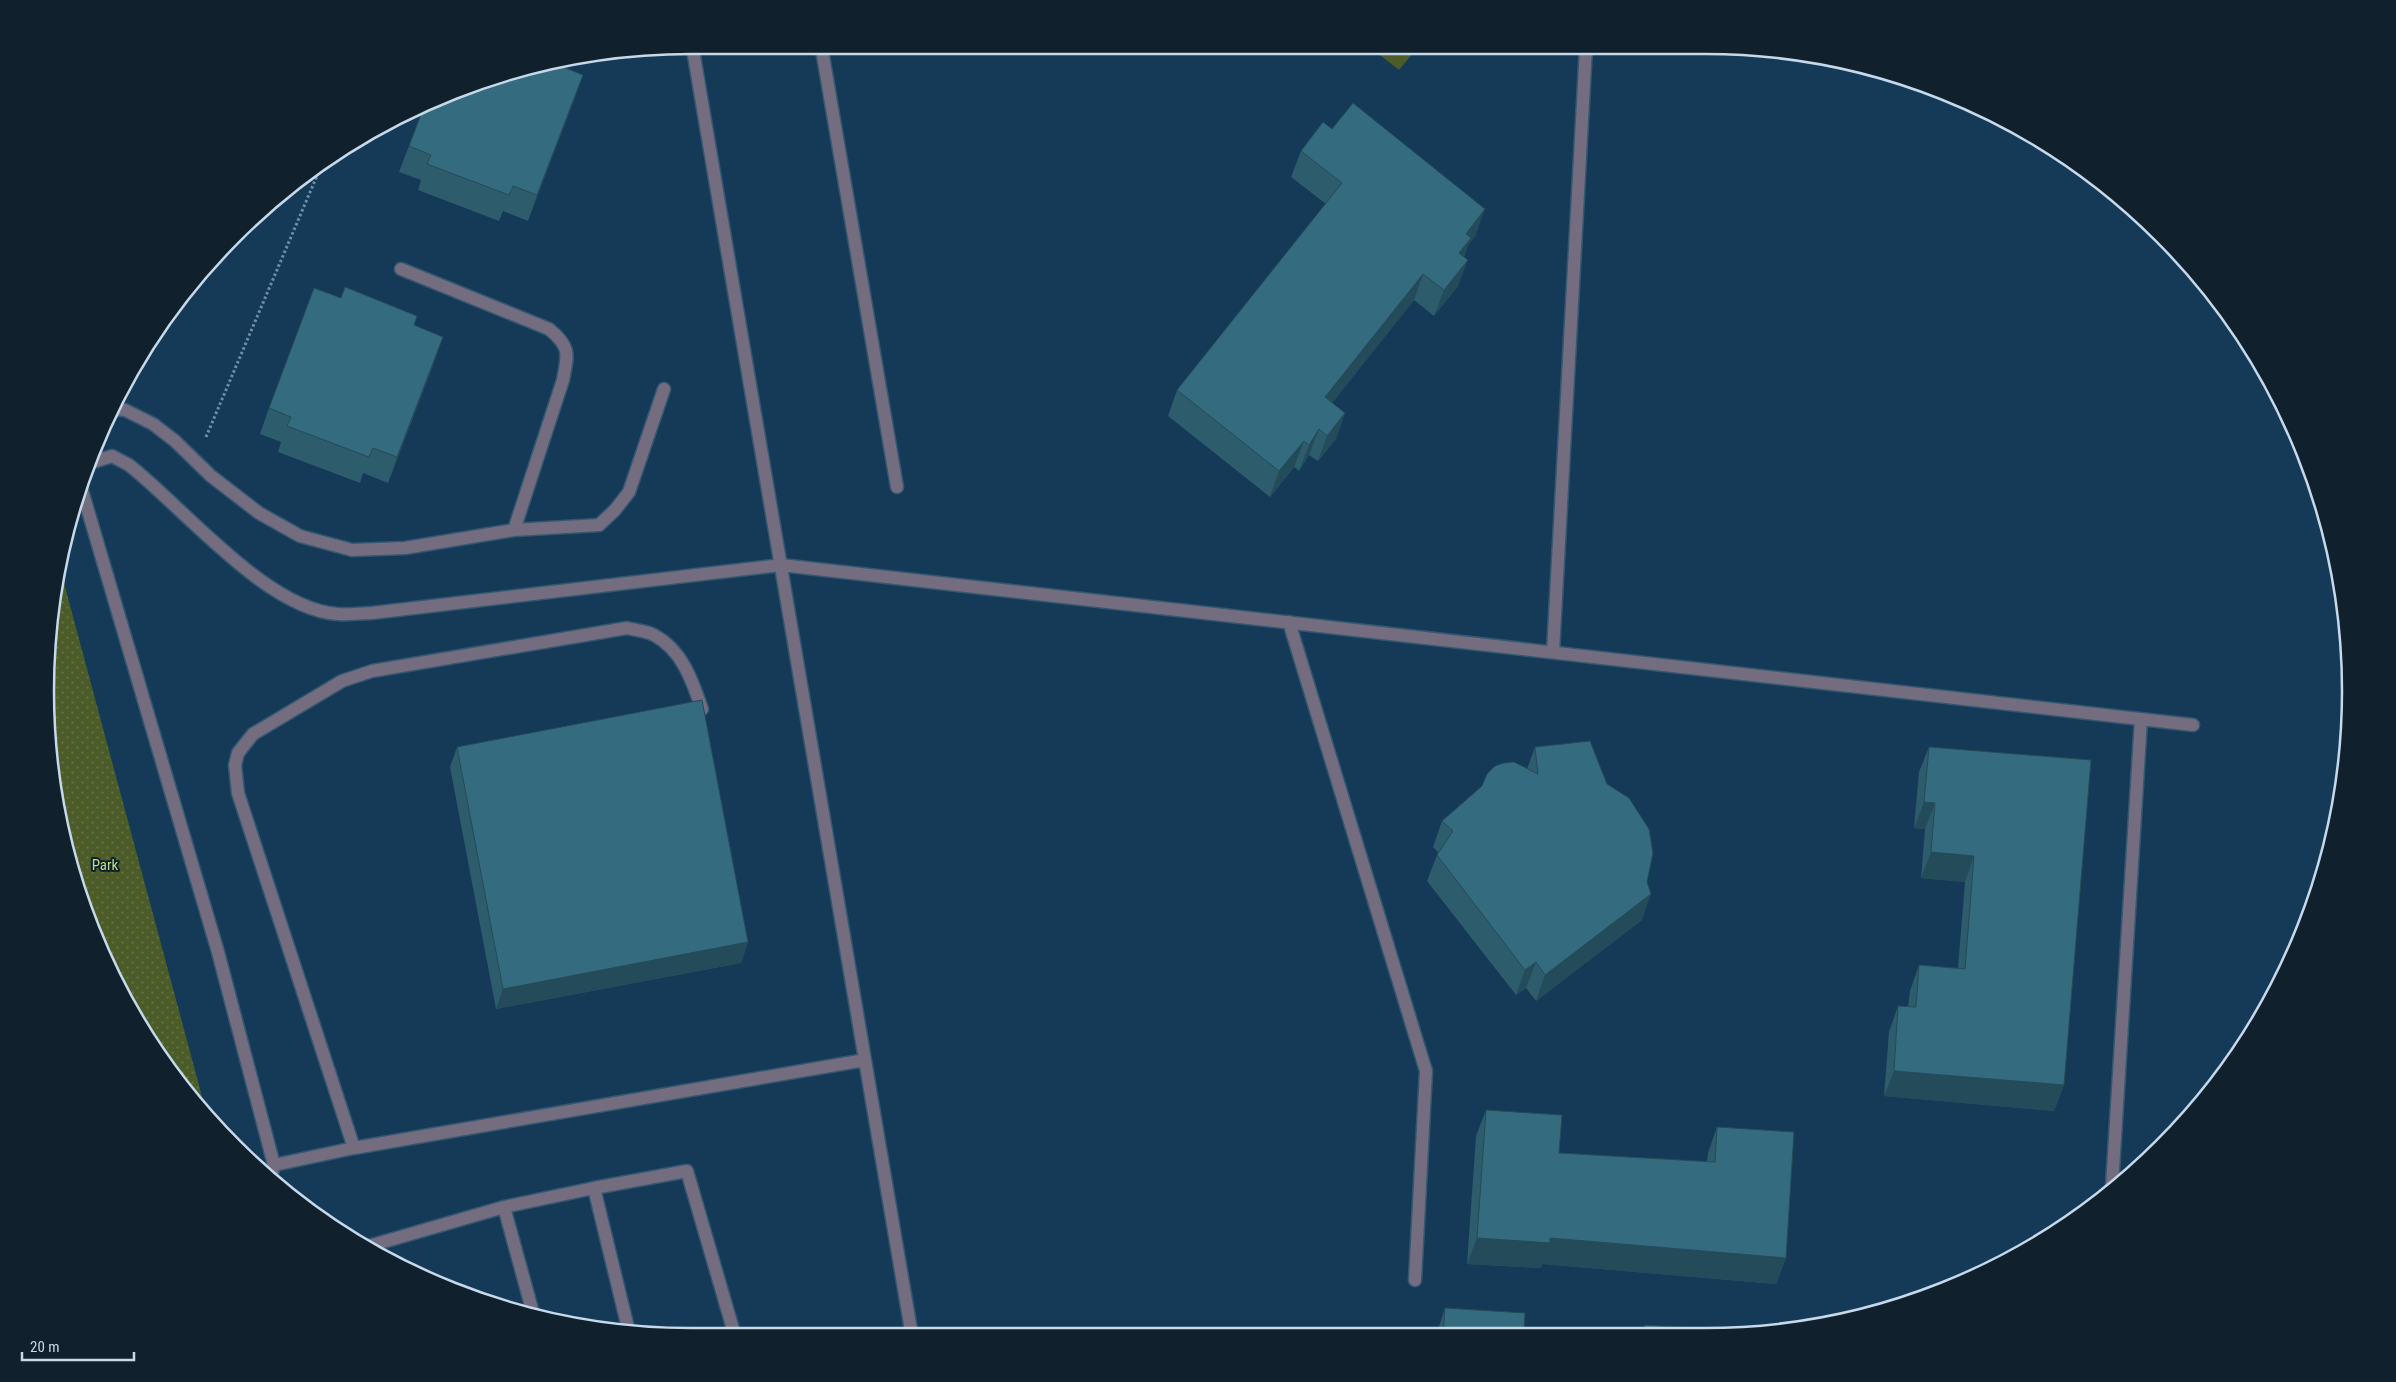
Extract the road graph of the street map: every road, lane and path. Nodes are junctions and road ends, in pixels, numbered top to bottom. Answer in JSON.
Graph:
{"nodes":[{"id":1,"x":694,"y":54,"type":"edge"},
{"id":2,"x":823,"y":54,"type":"edge"},
{"id":3,"x":1586,"y":54,"type":"edge"},
{"id":4,"x":317,"y":175,"type":"edge"},
{"id":5,"x":400,"y":269,"type":"dead end"},
{"id":6,"x":664,"y":389,"type":"dead end"},
{"id":7,"x":119,"y":410,"type":"edge"},
{"id":8,"x":97,"y":460,"type":"edge"},
{"id":9,"x":195,"y":460,"type":"junction"},
{"id":10,"x":897,"y":487,"type":"dead end"},
{"id":11,"x":84,"y":498,"type":"edge"},
{"id":12,"x":514,"y":530,"type":"junction"},
{"id":13,"x":781,"y":565,"type":"junction"},
{"id":14,"x":1290,"y":622,"type":"junction"},
{"id":15,"x":1552,"y":652,"type":"junction"},
{"id":16,"x":702,"y":709,"type":"edge"},
{"id":17,"x":2141,"y":719,"type":"junction"},
{"id":18,"x":2193,"y":725,"type":"dead end"},
{"id":19,"x":865,"y":1060,"type":"junction"},
{"id":20,"x":354,"y":1148,"type":"junction"},
{"id":21,"x":274,"y":1165,"type":"junction"},
{"id":22,"x":272,"y":1171,"type":"edge"},
{"id":23,"x":2112,"y":1181,"type":"edge"},
{"id":24,"x":594,"y":1188,"type":"junction"},
{"id":25,"x":504,"y":1207,"type":"junction"},
{"id":26,"x":375,"y":1244,"type":"edge"},
{"id":27,"x":1416,"y":1280,"type":"dead end"},
{"id":28,"x":532,"y":1308,"type":"edge"},
{"id":29,"x":627,"y":1325,"type":"edge"},
{"id":30,"x":733,"y":1328,"type":"edge"},
{"id":31,"x":911,"y":1328,"type":"edge"}],
"edges":[{"from":1,"to":13,"type":"street"},
{"from":2,"to":10,"type":"street"},
{"from":3,"to":15,"type":"street"},
{"from":4,"to":9,"type":"path"},
{"from":5,"to":12,"type":"street"},
{"from":6,"to":12,"type":"street"},
{"from":7,"to":9,"type":"street"},
{"from":8,"to":13,"type":"street"},
{"from":9,"to":12,"type":"street"},
{"from":11,"to":21,"type":"street"},
{"from":13,"to":14,"type":"street"},
{"from":13,"to":19,"type":"street"},
{"from":14,"to":15,"type":"street"},
{"from":14,"to":27,"type":"street"},
{"from":15,"to":17,"type":"street"},
{"from":16,"to":20,"type":"street"},
{"from":17,"to":18,"type":"street"},
{"from":17,"to":23,"type":"street"},
{"from":19,"to":20,"type":"street"},
{"from":19,"to":31,"type":"street"},
{"from":20,"to":21,"type":"street"},
{"from":21,"to":22,"type":"street"},
{"from":24,"to":25,"type":"street"},
{"from":24,"to":29,"type":"street"},
{"from":24,"to":30,"type":"street"},
{"from":25,"to":26,"type":"street"},
{"from":25,"to":28,"type":"street"}]}
